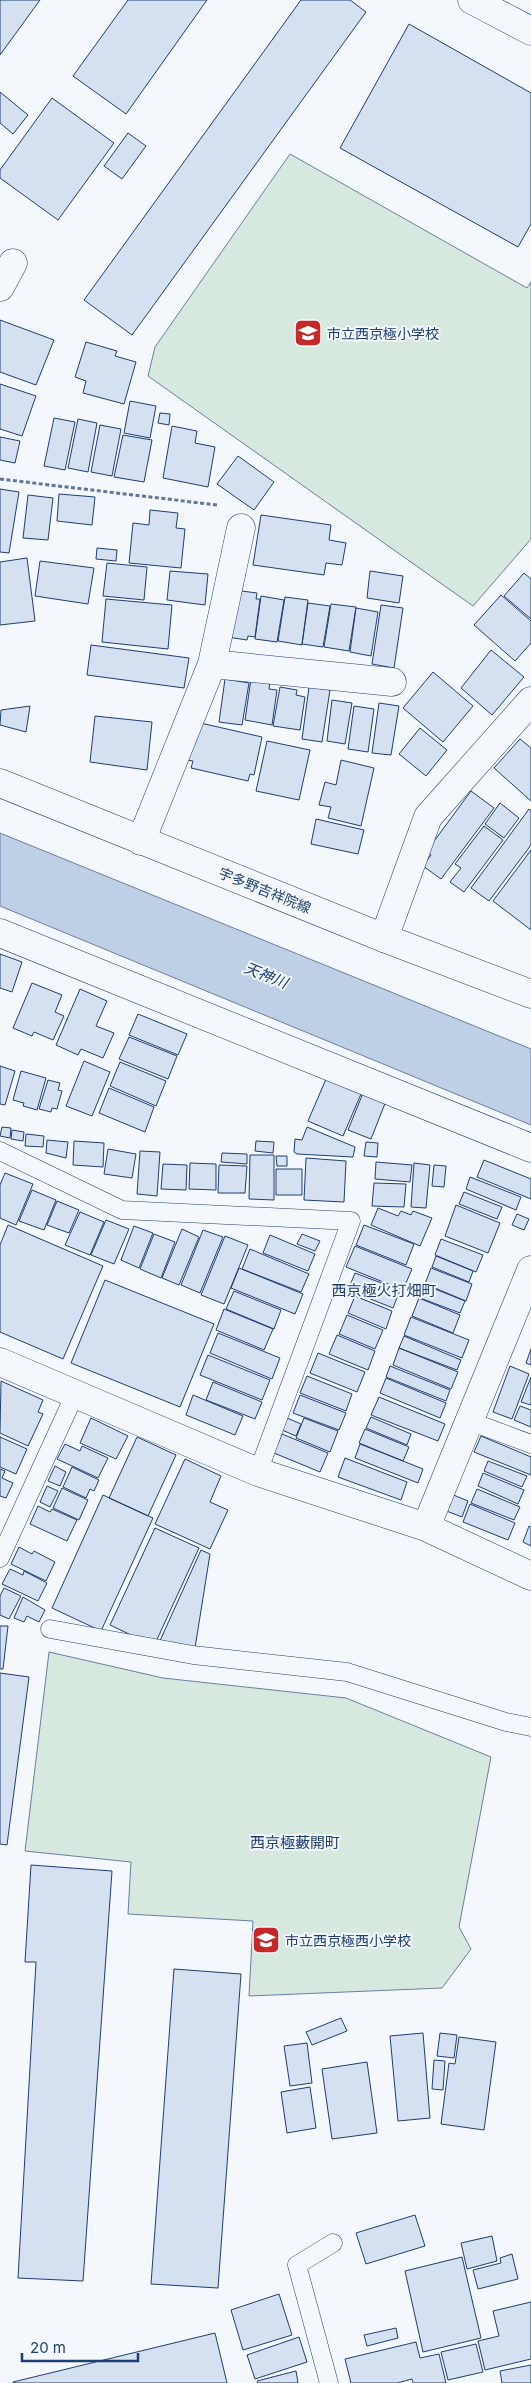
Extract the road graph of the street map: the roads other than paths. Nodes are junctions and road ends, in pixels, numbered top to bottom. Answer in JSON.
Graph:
{"nodes":[{"id":1,"x":472,"y":0,"type":"edge"},
{"id":2,"x":531,"y":31,"type":"edge"},
{"id":3,"x":13,"y":263,"type":"dead end"},
{"id":4,"x":0,"y":287,"type":"edge"},
{"id":5,"x":240,"y":528,"type":"road end"},
{"id":6,"x":212,"y":664,"type":"junction"},
{"id":7,"x":392,"y":682,"type":"dead end"},
{"id":8,"x":531,"y":701,"type":"edge"},
{"id":9,"x":0,"y":784,"type":"edge"},
{"id":10,"x":141,"y":841,"type":"junction"},
{"id":11,"x":0,"y":932,"type":"edge"},
{"id":12,"x":384,"y":938,"type":"junction"},
{"id":13,"x":531,"y":994,"type":"edge"},
{"id":14,"x":531,"y":1148,"type":"edge"},
{"id":15,"x":0,"y":1151,"type":"edge"},
{"id":16,"x":531,"y":1270,"type":"edge"},
{"id":17,"x":0,"y":1362,"type":"edge"},
{"id":18,"x":75,"y":1394,"type":"junction"},
{"id":19,"x":469,"y":1421,"type":"junction"},
{"id":20,"x":531,"y":1444,"type":"edge"},
{"id":21,"x":258,"y":1472,"type":"junction"},
{"id":22,"x":426,"y":1527,"type":"junction"},
{"id":23,"x":0,"y":1558,"type":"edge"},
{"id":24,"x":531,"y":1576,"type":"edge"},
{"id":25,"x":50,"y":1629,"type":"dead end"},
{"id":26,"x":531,"y":1727,"type":"edge"},
{"id":27,"x":333,"y":2243,"type":"dead end"},
{"id":28,"x":329,"y":2383,"type":"edge"}],
"edges":[{"from":1,"to":2,"type":"street"},
{"from":3,"to":4,"type":"street"},
{"from":5,"to":6,"type":"street"},
{"from":6,"to":7,"type":"street"},
{"from":6,"to":10,"type":"street"},
{"from":8,"to":12,"type":"street"},
{"from":9,"to":10,"type":"street","name":"宇多野吉祥院線"},
{"from":10,"to":12,"type":"street","name":"宇多野吉祥院線"},
{"from":11,"to":14,"type":"street"},
{"from":12,"to":13,"type":"street","name":"宇多野吉祥院線"},
{"from":15,"to":21,"type":"lane"},
{"from":16,"to":19,"type":"street"},
{"from":17,"to":18,"type":"street"},
{"from":18,"to":21,"type":"street"},
{"from":18,"to":23,"type":"lane"},
{"from":19,"to":20,"type":"lane"},
{"from":19,"to":22,"type":"street"},
{"from":21,"to":22,"type":"street"},
{"from":22,"to":24,"type":"street"},
{"from":25,"to":26,"type":"lane"},
{"from":27,"to":28,"type":"lane"}]}
